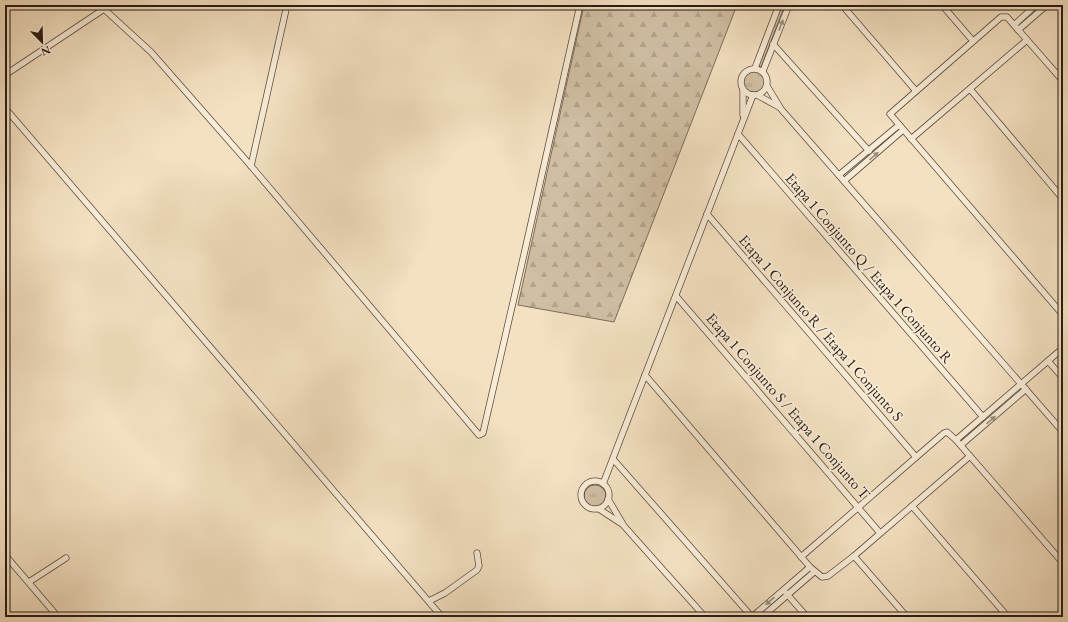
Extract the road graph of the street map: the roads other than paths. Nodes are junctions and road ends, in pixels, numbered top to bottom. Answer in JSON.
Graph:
{"nodes":[{"id":1,"x":287,"y":5,"type":"edge"},
{"id":2,"x":580,"y":5,"type":"edge"},
{"id":3,"x":779,"y":5,"type":"edge"},
{"id":4,"x":789,"y":5,"type":"edge"},
{"id":5,"x":842,"y":5,"type":"edge"},
{"id":6,"x":942,"y":5,"type":"edge"},
{"id":7,"x":1036,"y":5,"type":"edge"},
{"id":8,"x":1047,"y":5,"type":"edge"},
{"id":9,"x":106,"y":7,"type":"edge"},
{"id":10,"x":1014,"y":25,"type":"junction"},
{"id":11,"x":1018,"y":30,"type":"junction"},
{"id":12,"x":1027,"y":40,"type":"junction"},
{"id":13,"x":973,"y":41,"type":"junction"},
{"id":14,"x":774,"y":44,"type":"junction"},
{"id":15,"x":755,"y":68,"type":"junction"},
{"id":16,"x":763,"y":71,"type":"junction"},
{"id":17,"x":5,"y":75,"type":"edge"},
{"id":18,"x":1063,"y":81,"type":"edge"},
{"id":19,"x":766,"y":86,"type":"junction"},
{"id":20,"x":970,"y":89,"type":"junction"},
{"id":21,"x":743,"y":90,"type":"junction"},
{"id":22,"x":916,"y":91,"type":"junction"},
{"id":23,"x":755,"y":95,"type":"junction"},
{"id":24,"x":5,"y":108,"type":"edge"},
{"id":25,"x":781,"y":109,"type":"junction"},
{"id":26,"x":744,"y":117,"type":"junction"},
{"id":27,"x":899,"y":125,"type":"junction"},
{"id":28,"x":903,"y":130,"type":"junction"},
{"id":29,"x":738,"y":134,"type":"junction"},
{"id":30,"x":911,"y":139,"type":"junction"},
{"id":31,"x":868,"y":151,"type":"junction"},
{"id":32,"x":251,"y":166,"type":"junction"},
{"id":33,"x":839,"y":175,"type":"junction"},
{"id":34,"x":844,"y":181,"type":"junction"},
{"id":35,"x":1063,"y":199,"type":"edge"},
{"id":36,"x":707,"y":214,"type":"junction"},
{"id":37,"x":676,"y":296,"type":"junction"},
{"id":38,"x":1063,"y":315,"type":"edge"},
{"id":39,"x":1063,"y":348,"type":"edge"},
{"id":40,"x":1048,"y":361,"type":"junction"},
{"id":41,"x":645,"y":375,"type":"junction"},
{"id":42,"x":1063,"y":378,"type":"edge"},
{"id":43,"x":1022,"y":384,"type":"junction"},
{"id":44,"x":1026,"y":389,"type":"junction"},
{"id":45,"x":983,"y":417,"type":"junction"},
{"id":46,"x":1063,"y":432,"type":"edge"},
{"id":47,"x":956,"y":440,"type":"junction"},
{"id":48,"x":961,"y":445,"type":"junction"},
{"id":49,"x":970,"y":456,"type":"junction"},
{"id":50,"x":916,"y":457,"type":"junction"},
{"id":51,"x":613,"y":459,"type":"junction"},
{"id":52,"x":603,"y":484,"type":"junction"},
{"id":53,"x":608,"y":499,"type":"junction"},
{"id":54,"x":858,"y":506,"type":"junction"},
{"id":55,"x":912,"y":506,"type":"junction"},
{"id":56,"x":599,"y":509,"type":"junction"},
{"id":57,"x":624,"y":526,"type":"junction"},
{"id":58,"x":880,"y":533,"type":"junction"},
{"id":59,"x":477,"y":553,"type":"dead end"},
{"id":60,"x":5,"y":555,"type":"edge"},
{"id":61,"x":854,"y":556,"type":"junction"},
{"id":62,"x":801,"y":557,"type":"junction"},
{"id":63,"x":66,"y":558,"type":"dead end"},
{"id":64,"x":1063,"y":563,"type":"edge"},
{"id":65,"x":812,"y":570,"type":"junction"},
{"id":66,"x":29,"y":582,"type":"junction"},
{"id":67,"x":784,"y":590,"type":"junction"},
{"id":68,"x":788,"y":595,"type":"junction"},
{"id":69,"x":429,"y":601,"type":"junction"},
{"id":70,"x":58,"y":617,"type":"edge"},
{"id":71,"x":442,"y":617,"type":"edge"},
{"id":72,"x":706,"y":617,"type":"edge"},
{"id":73,"x":752,"y":617,"type":"edge"},
{"id":74,"x":762,"y":617,"type":"edge"},
{"id":75,"x":807,"y":617,"type":"edge"},
{"id":76,"x":906,"y":617,"type":"edge"},
{"id":77,"x":1008,"y":617,"type":"edge"}],
"edges":[{"from":1,"to":32,"type":"street"},
{"from":2,"to":32,"type":"street"},
{"from":3,"to":15,"type":"street"},
{"from":14,"to":4,"type":"street","one_way":true},
{"from":5,"to":22,"type":"street"},
{"from":6,"to":13,"type":"street"},
{"from":7,"to":10,"type":"street"},
{"from":8,"to":11,"type":"street"},
{"from":9,"to":17,"type":"street"},
{"from":9,"to":32,"type":"street"},
{"from":10,"to":11,"type":"street"},
{"from":10,"to":13,"type":"street"},
{"from":11,"to":12,"type":"street"},
{"from":12,"to":18,"type":"street"},
{"from":12,"to":20,"type":"street"},
{"from":13,"to":22,"type":"street"},
{"from":14,"to":16,"type":"street"},
{"from":14,"to":31,"type":"street"},
{"from":15,"to":16,"type":"street"},
{"from":15,"to":21,"type":"street"},
{"from":16,"to":19,"type":"street"},
{"from":19,"to":23,"type":"street"},
{"from":19,"to":25,"type":"street"},
{"from":20,"to":30,"type":"street"},
{"from":20,"to":35,"type":"street"},
{"from":21,"to":23,"type":"street"},
{"from":21,"to":26,"type":"street"},
{"from":22,"to":27,"type":"street"},
{"from":23,"to":25,"type":"street"},
{"from":23,"to":26,"type":"street"},
{"from":24,"to":69,"type":"street"},
{"from":25,"to":33,"type":"street"},
{"from":26,"to":29,"type":"street"},
{"from":27,"to":28,"type":"street"},
{"from":27,"to":31,"type":"street"},
{"from":28,"to":30,"type":"street"},
{"from":34,"to":28,"type":"street","one_way":true},
{"from":29,"to":36,"type":"street"},
{"from":29,"to":45,"type":"street","name":"Etapa 1 Conjunto Q / Etapa 1 Conjunto R"},
{"from":30,"to":38,"type":"street"},
{"from":31,"to":33,"type":"street"},
{"from":33,"to":34,"type":"street"},
{"from":34,"to":43,"type":"street"},
{"from":36,"to":37,"type":"street"},
{"from":36,"to":50,"type":"street","name":"Etapa 1 Conjunto R / Etapa 1 Conjunto S"},
{"from":37,"to":41,"type":"street"},
{"from":37,"to":54,"type":"street","name":"Etapa 1 Conjunto S / Etapa 1 Conjunto T"},
{"from":39,"to":40,"type":"street"},
{"from":40,"to":42,"type":"street"},
{"from":40,"to":43,"type":"street"},
{"from":41,"to":51,"type":"street"},
{"from":41,"to":62,"type":"street"},
{"from":43,"to":44,"type":"street"},
{"from":43,"to":45,"type":"street"},
{"from":44,"to":46,"type":"street"},
{"from":48,"to":44,"type":"street","one_way":true},
{"from":45,"to":47,"type":"street"},
{"from":47,"to":48,"type":"street"},
{"from":47,"to":50,"type":"street"},
{"from":48,"to":49,"type":"street"},
{"from":49,"to":55,"type":"street"},
{"from":49,"to":64,"type":"street"},
{"from":50,"to":54,"type":"street"},
{"from":51,"to":52,"type":"street"},
{"from":51,"to":73,"type":"street"},
{"from":52,"to":53,"type":"street"},
{"from":52,"to":56,"type":"street"},
{"from":53,"to":56,"type":"street"},
{"from":53,"to":57,"type":"street"},
{"from":54,"to":58,"type":"street","name":"Etapa 1 Conjunto S / Etapa 1 Conjunto T"},
{"from":54,"to":62,"type":"street"},
{"from":55,"to":58,"type":"street"},
{"from":55,"to":77,"type":"street"},
{"from":56,"to":57,"type":"street"},
{"from":57,"to":72,"type":"street"},
{"from":58,"to":61,"type":"street"},
{"from":59,"to":69,"type":"street"},
{"from":60,"to":66,"type":"street"},
{"from":61,"to":65,"type":"street"},
{"from":61,"to":76,"type":"street"},
{"from":62,"to":65,"type":"street"},
{"from":63,"to":66,"type":"street"},
{"from":65,"to":67,"type":"street"},
{"from":65,"to":68,"type":"street"},
{"from":66,"to":70,"type":"street"},
{"from":67,"to":68,"type":"street"},
{"from":67,"to":73,"type":"street","one_way":true},
{"from":68,"to":74,"type":"street"},
{"from":68,"to":75,"type":"street"},
{"from":69,"to":71,"type":"street"}]}
